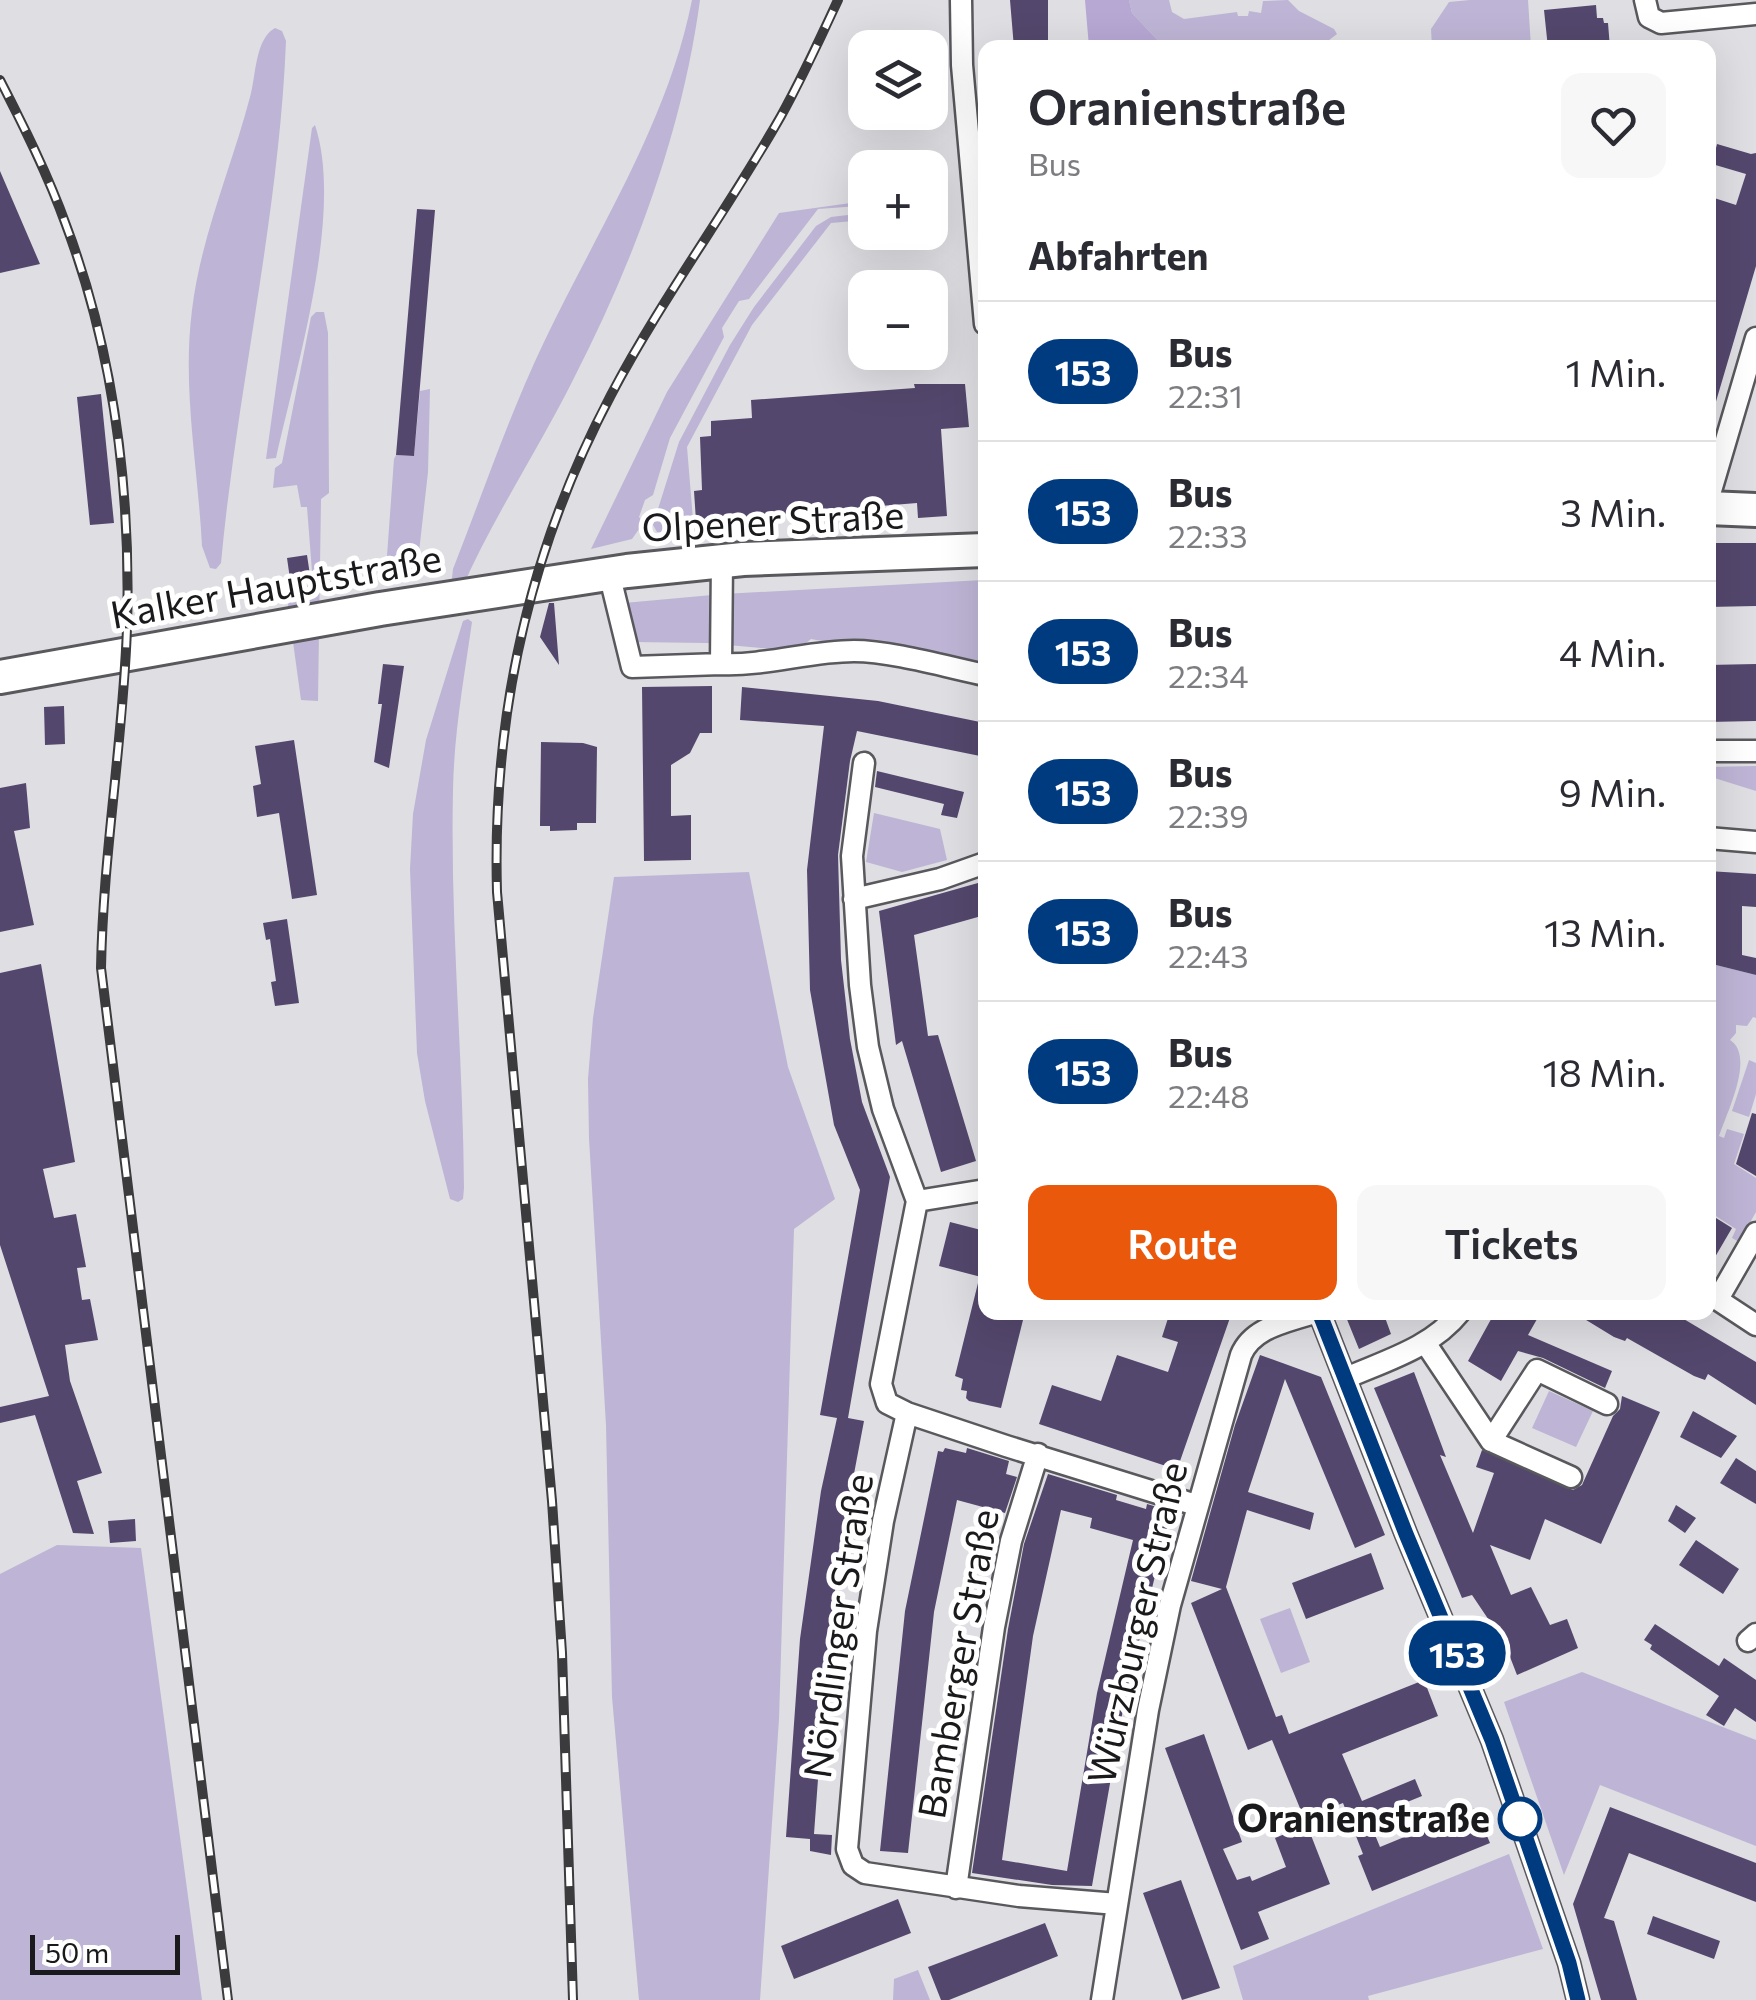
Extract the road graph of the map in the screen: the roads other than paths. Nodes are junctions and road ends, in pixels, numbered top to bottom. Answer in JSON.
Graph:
{"nodes":[{"id":1,"x":961,"y":0,"type":"edge"},
{"id":2,"x":1646,"y":0,"type":"edge"},
{"id":3,"x":1756,"y":14,"type":"edge"},
{"id":4,"x":978,"y":229,"type":"edge"},
{"id":5,"x":1756,"y":338,"type":"edge"},
{"id":6,"x":1716,"y":477,"type":"edge"},
{"id":7,"x":1716,"y":506,"type":"edge"},
{"id":8,"x":1756,"y":510,"type":"edge"},
{"id":9,"x":978,"y":550,"type":"edge"},
{"id":10,"x":722,"y":560,"type":"junction"},
{"id":11,"x":609,"y":574,"type":"junction"},
{"id":12,"x":566,"y":580,"type":"joint"},
{"id":13,"x":721,"y":664,"type":"junction"},
{"id":14,"x":978,"y":674,"type":"edge"},
{"id":15,"x":0,"y":676,"type":"edge"},
{"id":16,"x":1756,"y":751,"type":"edge"},
{"id":17,"x":1716,"y":752,"type":"edge"},
{"id":18,"x":864,"y":763,"type":"dead end"},
{"id":19,"x":1716,"y":839,"type":"edge"},
{"id":20,"x":1756,"y":842,"type":"edge"},
{"id":21,"x":978,"y":865,"type":"edge"},
{"id":22,"x":854,"y":899,"type":"junction"},
{"id":23,"x":978,"y":1191,"type":"edge"},
{"id":24,"x":917,"y":1201,"type":"junction"},
{"id":25,"x":1756,"y":1233,"type":"edge"},
{"id":26,"x":1716,"y":1292,"type":"edge"},
{"id":27,"x":1716,"y":1298,"type":"edge"},
{"id":28,"x":1294,"y":1320,"type":"edge"},
{"id":29,"x":1321,"y":1320,"type":"edge"},
{"id":30,"x":1454,"y":1320,"type":"edge"},
{"id":31,"x":1756,"y":1325,"type":"edge"},
{"id":32,"x":1426,"y":1344,"type":"junction"},
{"id":33,"x":1346,"y":1378,"type":"junction"},
{"id":34,"x":1607,"y":1404,"type":"dead end"},
{"id":35,"x":908,"y":1413,"type":"junction"},
{"id":36,"x":1491,"y":1441,"type":"junction"},
{"id":37,"x":1038,"y":1454,"type":"junction"},
{"id":38,"x":1571,"y":1477,"type":"dead end"},
{"id":39,"x":1196,"y":1504,"type":"junction"},
{"id":40,"x":956,"y":1888,"type":"junction"},
{"id":41,"x":1117,"y":1904,"type":"junction"},
{"id":42,"x":1102,"y":2000,"type":"edge"},
{"id":43,"x":1578,"y":2000,"type":"edge"}],
"edges":[{"from":1,"to":4,"type":"street"},
{"from":2,"to":3,"type":"street"},
{"from":5,"to":6,"type":"street"},
{"from":7,"to":8,"type":"main road"},
{"from":9,"to":10,"type":"main road","name":"Olpener Straße"},
{"from":10,"to":11,"type":"main road","name":"Olpener Straße"},
{"from":10,"to":13,"type":"street"},
{"from":11,"to":12,"type":"main road","name":"Olpener Straße"},
{"from":11,"to":13,"type":"street"},
{"from":12,"to":15,"type":"main road","name":"Kalker Hauptstraße"},
{"from":13,"to":14,"type":"street"},
{"from":16,"to":17,"type":"street"},
{"from":18,"to":22,"type":"street"},
{"from":19,"to":20,"type":"street"},
{"from":21,"to":22,"type":"street"},
{"from":22,"to":24,"type":"street"},
{"from":23,"to":24,"type":"street"},
{"from":24,"to":35,"type":"street"},
{"from":25,"to":26,"type":"street"},
{"from":27,"to":31,"type":"street"},
{"from":28,"to":39,"type":"street","name":"Würzburger Straße"},
{"from":29,"to":33,"type":"street"},
{"from":30,"to":32,"type":"street"},
{"from":32,"to":33,"type":"street"},
{"from":32,"to":36,"type":"street"},
{"from":33,"to":43,"type":"street"},
{"from":34,"to":36,"type":"street"},
{"from":35,"to":37,"type":"street"},
{"from":35,"to":40,"type":"street","name":"Nördlinger Straße"},
{"from":36,"to":38,"type":"street"},
{"from":37,"to":39,"type":"street"},
{"from":37,"to":40,"type":"street","name":"Bamberger Straße"},
{"from":39,"to":41,"type":"street","name":"Würzburger Straße"},
{"from":40,"to":41,"type":"street"},
{"from":41,"to":42,"type":"street","name":"Würzburger Straße"}]}
